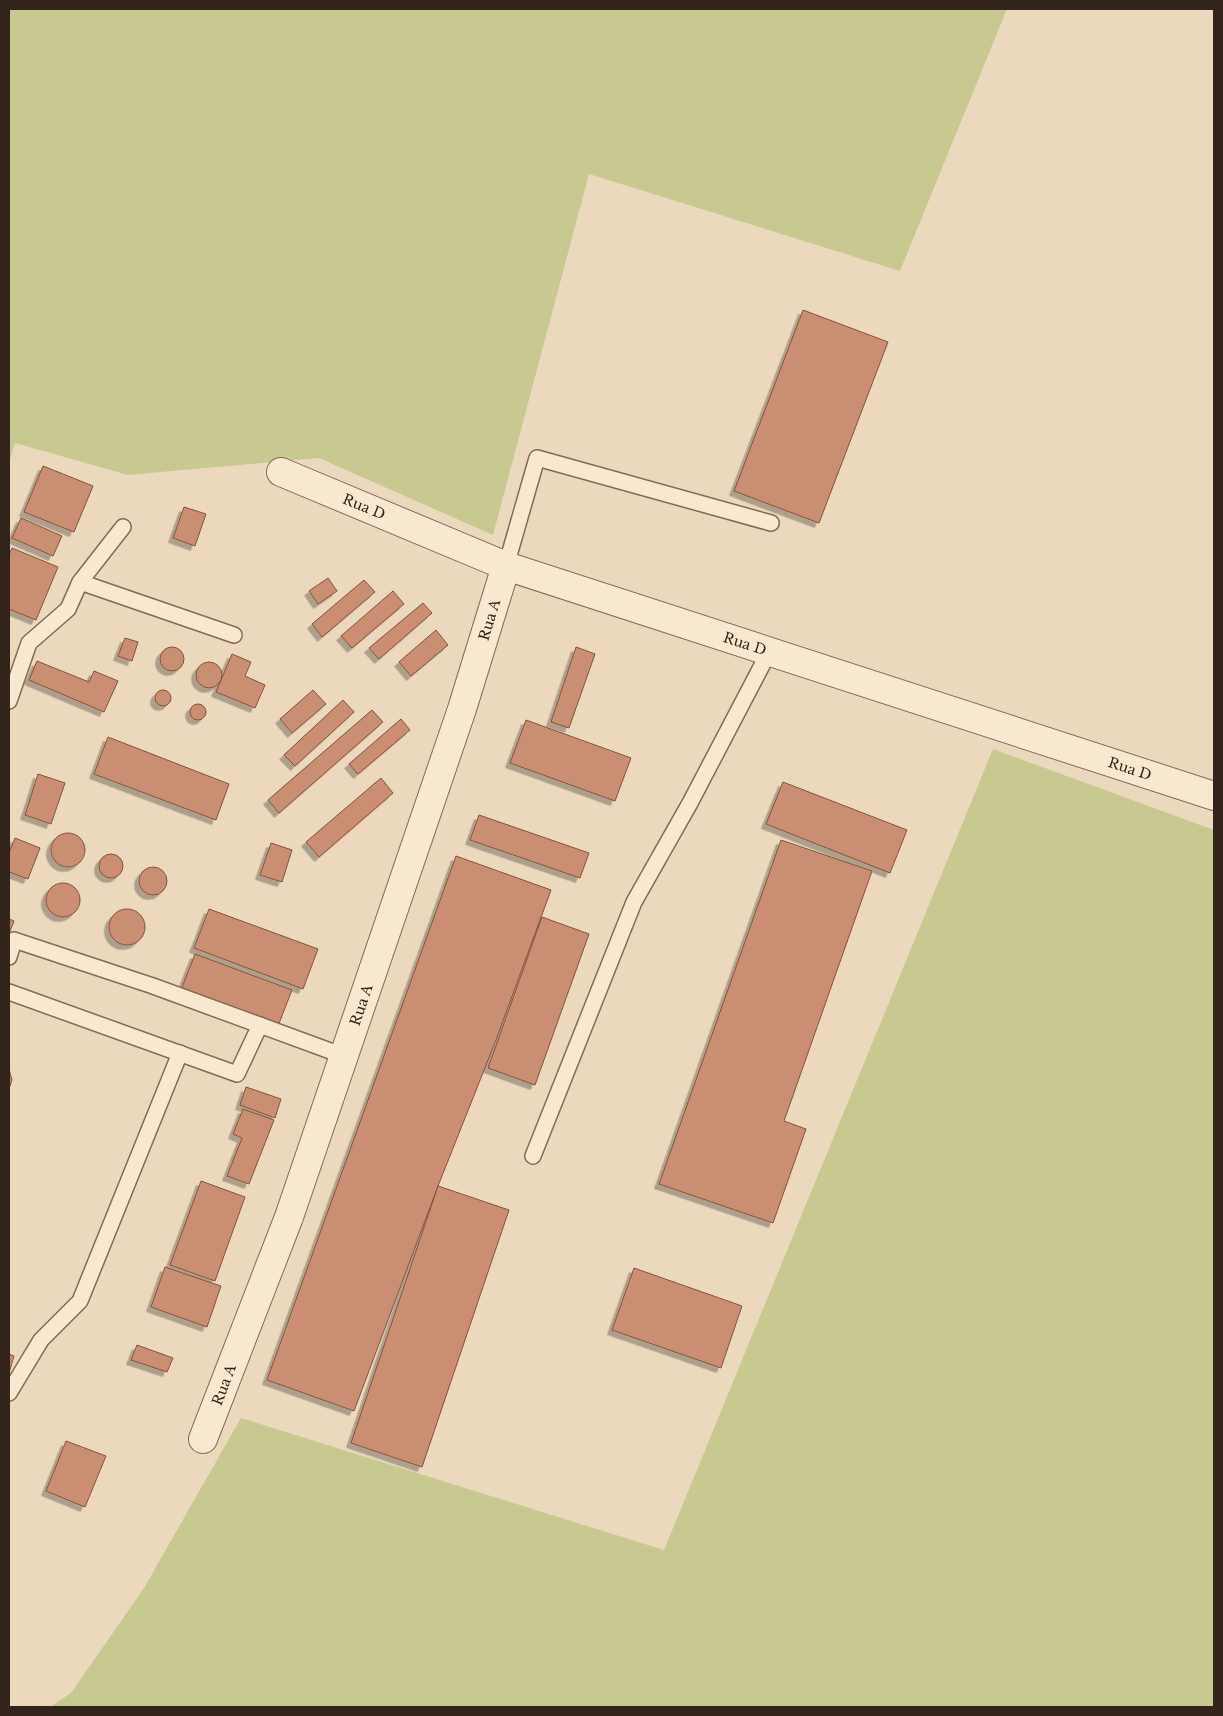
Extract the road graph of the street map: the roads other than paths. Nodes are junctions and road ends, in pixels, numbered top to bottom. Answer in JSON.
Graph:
{"nodes":[{"id":1,"x":281,"y":472,"type":"dead end"},
{"id":2,"x":771,"y":523,"type":"dead end"},
{"id":3,"x":123,"y":527,"type":"dead end"},
{"id":4,"x":506,"y":566,"type":"junction"},
{"id":5,"x":80,"y":582,"type":"junction"},
{"id":6,"x":234,"y":635,"type":"dead end"},
{"id":7,"x":770,"y":652,"type":"junction"},
{"id":8,"x":9,"y":701,"type":"edge"},
{"id":9,"x":1214,"y":796,"type":"edge"},
{"id":10,"x":9,"y":957,"type":"edge"},
{"id":11,"x":9,"y":992,"type":"edge"},
{"id":12,"x":260,"y":1025,"type":"junction"},
{"id":13,"x":180,"y":1053,"type":"junction"},
{"id":14,"x":344,"y":1056,"type":"junction"},
{"id":15,"x":533,"y":1156,"type":"dead end"},
{"id":16,"x":9,"y":1393,"type":"edge"},
{"id":17,"x":203,"y":1439,"type":"dead end"}],
"edges":[{"from":1,"to":4,"type":"street","name":"Rua D"},
{"from":2,"to":4,"type":"lane"},
{"from":3,"to":5,"type":"lane"},
{"from":4,"to":7,"type":"street","name":"Rua D"},
{"from":4,"to":14,"type":"street","name":"Rua A"},
{"from":5,"to":6,"type":"lane"},
{"from":5,"to":8,"type":"lane"},
{"from":7,"to":9,"type":"street","name":"Rua D"},
{"from":7,"to":15,"type":"lane"},
{"from":10,"to":12,"type":"lane"},
{"from":11,"to":13,"type":"lane"},
{"from":12,"to":13,"type":"lane"},
{"from":12,"to":14,"type":"lane"},
{"from":13,"to":16,"type":"lane"},
{"from":14,"to":17,"type":"street","name":"Rua A"}]}
